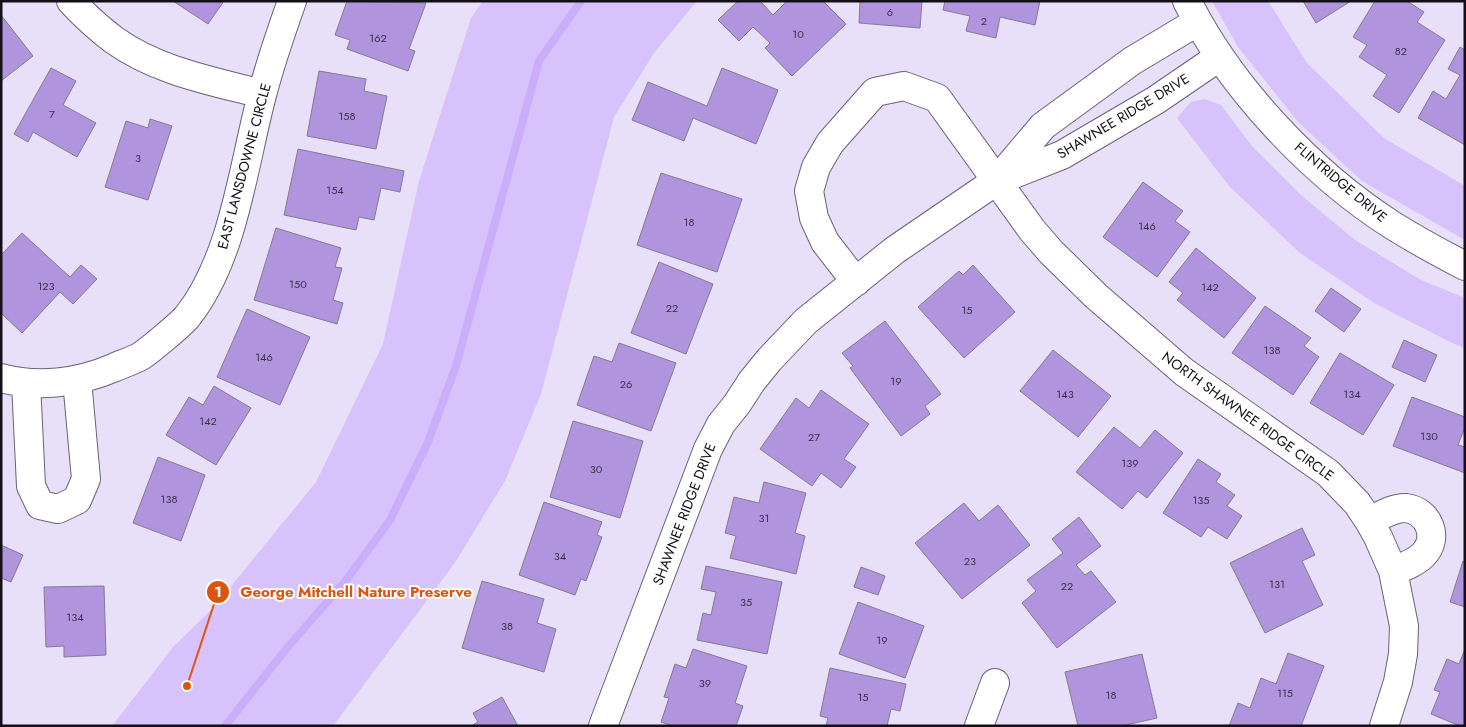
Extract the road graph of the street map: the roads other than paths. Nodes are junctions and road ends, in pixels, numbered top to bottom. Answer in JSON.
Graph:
{"nodes":[{"id":1,"x":70,"y":1,"type":"edge"},
{"id":2,"x":292,"y":1,"type":"edge"},
{"id":3,"x":1192,"y":12,"type":"edge"},
{"id":4,"x":1219,"y":57,"type":"junction"},
{"id":5,"x":262,"y":94,"type":"junction"},
{"id":6,"x":996,"y":181,"type":"junction"},
{"id":7,"x":1465,"y":266,"type":"edge"},
{"id":8,"x":856,"y":282,"type":"junction"},
{"id":9,"x":14,"y":381,"type":"edge"},
{"id":10,"x":66,"y":381,"type":"junction"},
{"id":11,"x":1369,"y":521,"type":"junction"},
{"id":12,"x":1393,"y":572,"type":"junction"},
{"id":13,"x":995,"y":683,"type":"dead end"},
{"id":14,"x":603,"y":726,"type":"edge"},
{"id":15,"x":979,"y":726,"type":"edge"},
{"id":16,"x":1384,"y":726,"type":"edge"}],
"edges":[{"from":1,"to":5,"type":"street"},
{"from":2,"to":5,"type":"street","name":"EAST LANSDOWNE CIRCLE"},
{"from":3,"to":4,"type":"street","name":"FLINTRIDGE DRIVE"},
{"from":3,"to":6,"type":"street","name":"SHAWNEE RIDGE DRIVE"},
{"from":4,"to":6,"type":"street","name":"SHAWNEE RIDGE DRIVE"},
{"from":4,"to":7,"type":"street","name":"FLINTRIDGE DRIVE"},
{"from":5,"to":10,"type":"street","name":"EAST LANSDOWNE CIRCLE"},
{"from":6,"to":8,"type":"street","name":"SHAWNEE RIDGE DRIVE"},
{"from":6,"to":8,"type":"street","name":"NORTH SHAWNEE RIDGE CIRCLE"},
{"from":6,"to":11,"type":"street","name":"NORTH SHAWNEE RIDGE CIRCLE"},
{"from":8,"to":14,"type":"street","name":"SHAWNEE RIDGE DRIVE"},
{"from":9,"to":10,"type":"street","name":"EAST LANSDOWNE CIRCLE"},
{"from":9,"to":10,"type":"street"},
{"from":11,"to":12,"type":"street","name":"NORTH SHAWNEE RIDGE CIRCLE"},
{"from":11,"to":12,"type":"street"},
{"from":12,"to":16,"type":"street","name":"NORTH SHAWNEE RIDGE CIRCLE"},
{"from":13,"to":15,"type":"street"}]}
